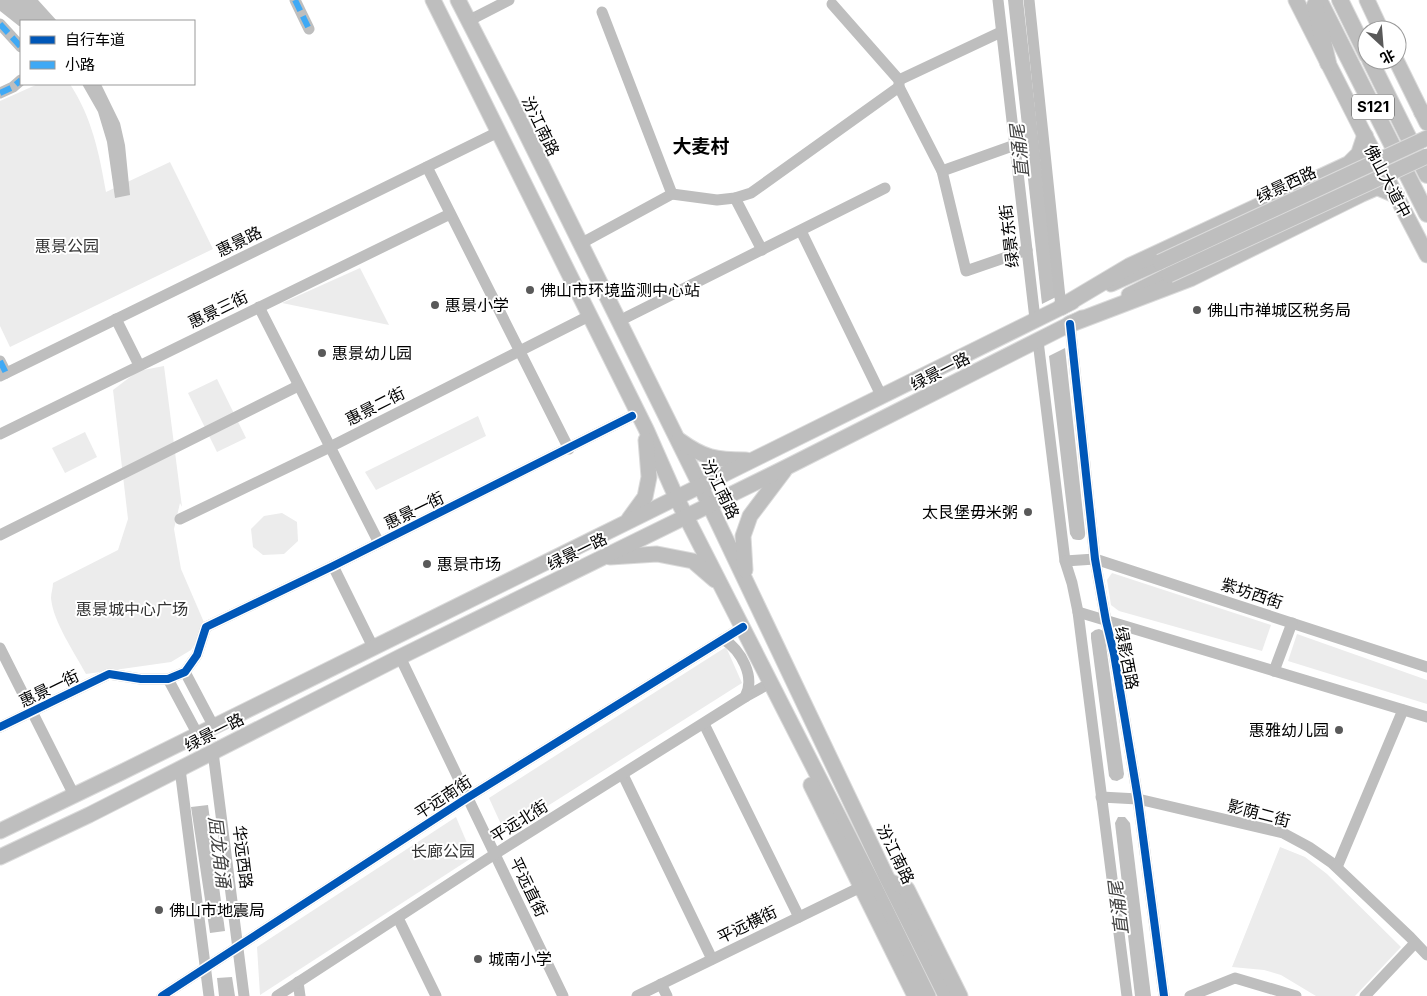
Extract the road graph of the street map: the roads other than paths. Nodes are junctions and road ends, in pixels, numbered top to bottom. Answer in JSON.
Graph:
{"nodes":[{"id":1,"x":295,"y":0,"type":"edge"},
{"id":2,"x":424,"y":0,"type":"edge"},
{"id":3,"x":434,"y":0,"type":"edge"},
{"id":4,"x":458,"y":0,"type":"edge"},
{"id":5,"x":467,"y":0,"type":"edge"},
{"id":6,"x":509,"y":0,"type":"edge"},
{"id":7,"x":998,"y":0,"type":"edge"},
{"id":8,"x":1029,"y":0,"type":"edge"},
{"id":9,"x":1296,"y":0,"type":"edge"},
{"id":10,"x":1314,"y":0,"type":"edge"},
{"id":11,"x":1319,"y":0,"type":"edge"},
{"id":12,"x":1340,"y":0,"type":"edge"},
{"id":13,"x":1366,"y":0,"type":"edge"},
{"id":14,"x":832,"y":4,"type":"dead end"},
{"id":15,"x":602,"y":12,"type":"dead end"},
{"id":16,"x":472,"y":19,"type":"junction"},
{"id":17,"x":1376,"y":20,"type":"edge"},
{"id":18,"x":0,"y":24,"type":"edge"},
{"id":19,"x":309,"y":28,"type":"dead end"},
{"id":20,"x":1001,"y":32,"type":"junction"},
{"id":21,"x":1357,"y":35,"type":"edge"},
{"id":22,"x":20,"y":46,"type":"edge"},
{"id":23,"x":1328,"y":63,"type":"junction"},
{"id":24,"x":1375,"y":70,"type":"edge"},
{"id":25,"x":1401,"y":70,"type":"edge"},
{"id":26,"x":20,"y":81,"type":"edge"},
{"id":27,"x":899,"y":84,"type":"junction"},
{"id":28,"x":0,"y":93,"type":"edge"},
{"id":29,"x":1425,"y":116,"type":"edge"},
{"id":30,"x":492,"y":135,"type":"junction"},
{"id":31,"x":1364,"y":136,"type":"junction"},
{"id":32,"x":1427,"y":138,"type":"edge"},
{"id":33,"x":1015,"y":145,"type":"junction"},
{"id":34,"x":1427,"y":156,"type":"edge"},
{"id":35,"x":427,"y":167,"type":"junction"},
{"id":36,"x":942,"y":171,"type":"junction"},
{"id":37,"x":1427,"y":175,"type":"edge"},
{"id":38,"x":885,"y":188,"type":"dead end"},
{"id":39,"x":672,"y":194,"type":"junction"},
{"id":40,"x":1396,"y":196,"type":"junction"},
{"id":41,"x":735,"y":198,"type":"junction"},
{"id":42,"x":450,"y":214,"type":"junction"},
{"id":43,"x":1427,"y":214,"type":"edge"},
{"id":44,"x":801,"y":230,"type":"junction"},
{"id":45,"x":584,"y":242,"type":"junction"},
{"id":46,"x":762,"y":250,"type":"junction"},
{"id":47,"x":1027,"y":250,"type":"junction"},
{"id":48,"x":1427,"y":255,"type":"edge"},
{"id":49,"x":1160,"y":262,"type":"joint"},
{"id":50,"x":562,"y":267,"type":"junction"},
{"id":51,"x":1169,"y":275,"type":"joint"},
{"id":52,"x":1061,"y":306,"type":"junction"},
{"id":53,"x":259,"y":307,"type":"junction"},
{"id":54,"x":627,"y":316,"type":"junction"},
{"id":55,"x":116,"y":319,"type":"junction"},
{"id":56,"x":583,"y":319,"type":"junction"},
{"id":57,"x":1035,"y":319,"type":"junction"},
{"id":58,"x":1070,"y":324,"type":"junction"},
{"id":59,"x":1038,"y":341,"type":"junction"},
{"id":60,"x":519,"y":351,"type":"junction"},
{"id":61,"x":0,"y":361,"type":"edge"},
{"id":62,"x":139,"y":366,"type":"junction"},
{"id":63,"x":3,"y":374,"type":"edge"},
{"id":64,"x":298,"y":386,"type":"junction"},
{"id":65,"x":881,"y":395,"type":"junction"},
{"id":66,"x":632,"y":416,"type":"junction"},
{"id":67,"x":646,"y":429,"type":"junction"},
{"id":68,"x":0,"y":434,"type":"edge"},
{"id":69,"x":682,"y":442,"type":"junction"},
{"id":70,"x":647,"y":446,"type":"junction"},
{"id":71,"x":330,"y":447,"type":"junction"},
{"id":72,"x":569,"y":449,"type":"junction"},
{"id":73,"x":750,"y":460,"type":"junction"},
{"id":74,"x":787,"y":467,"type":"junction"},
{"id":75,"x":700,"y":485,"type":"junction"},
{"id":76,"x":676,"y":497,"type":"junction"},
{"id":77,"x":710,"y":505,"type":"junction"},
{"id":78,"x":686,"y":517,"type":"junction"},
{"id":79,"x":180,"y":519,"type":"dead end"},
{"id":80,"x":628,"y":520,"type":"junction"},
{"id":81,"x":0,"y":535,"type":"edge"},
{"id":82,"x":379,"y":543,"type":"junction"},
{"id":83,"x":602,"y":558,"type":"junction"},
{"id":84,"x":1095,"y":559,"type":"junction"},
{"id":85,"x":1065,"y":562,"type":"junction"},
{"id":86,"x":333,"y":566,"type":"junction"},
{"id":87,"x":705,"y":570,"type":"junction"},
{"id":88,"x":745,"y":579,"type":"junction"},
{"id":89,"x":724,"y":588,"type":"junction"},
{"id":90,"x":1078,"y":612,"type":"junction"},
{"id":91,"x":1106,"y":621,"type":"junction"},
{"id":92,"x":1292,"y":623,"type":"junction"},
{"id":93,"x":734,"y":632,"type":"junction"},
{"id":94,"x":373,"y":647,"type":"junction"},
{"id":95,"x":0,"y":648,"type":"edge"},
{"id":96,"x":400,"y":657,"type":"junction"},
{"id":97,"x":1427,"y":667,"type":"edge"},
{"id":98,"x":1274,"y":671,"type":"junction"},
{"id":99,"x":185,"y":672,"type":"junction"},
{"id":100,"x":168,"y":678,"type":"junction"},
{"id":101,"x":763,"y":687,"type":"junction"},
{"id":102,"x":746,"y":697,"type":"junction"},
{"id":103,"x":1403,"y":710,"type":"junction"},
{"id":104,"x":32,"y":712,"type":"junction"},
{"id":105,"x":1427,"y":717,"type":"edge"},
{"id":106,"x":704,"y":724,"type":"junction"},
{"id":107,"x":0,"y":727,"type":"edge"},
{"id":108,"x":214,"y":727,"type":"junction"},
{"id":109,"x":198,"y":734,"type":"junction"},
{"id":110,"x":213,"y":752,"type":"junction"},
{"id":111,"x":180,"y":769,"type":"junction"},
{"id":112,"x":623,"y":774,"type":"junction"},
{"id":113,"x":74,"y":795,"type":"junction"},
{"id":114,"x":1101,"y":797,"type":"junction"},
{"id":115,"x":467,"y":798,"type":"junction"},
{"id":116,"x":1138,"y":799,"type":"junction"},
{"id":117,"x":0,"y":831,"type":"edge"},
{"id":118,"x":495,"y":854,"type":"junction"},
{"id":119,"x":0,"y":857,"type":"edge"},
{"id":120,"x":1337,"y":867,"type":"junction"},
{"id":121,"x":867,"y":885,"type":"junction"},
{"id":122,"x":799,"y":917,"type":"junction"},
{"id":123,"x":914,"y":917,"type":"junction"},
{"id":124,"x":398,"y":918,"type":"junction"},
{"id":125,"x":1415,"y":942,"type":"junction"},
{"id":126,"x":238,"y":947,"type":"junction"},
{"id":127,"x":1427,"y":955,"type":"edge"},
{"id":128,"x":712,"y":959,"type":"junction"},
{"id":129,"x":206,"y":968,"type":"junction"},
{"id":130,"x":298,"y":982,"type":"junction"},
{"id":131,"x":661,"y":984,"type":"junction"},
{"id":132,"x":162,"y":996,"type":"edge"},
{"id":133,"x":210,"y":996,"type":"edge"},
{"id":134,"x":244,"y":996,"type":"edge"},
{"id":135,"x":277,"y":996,"type":"edge"},
{"id":136,"x":300,"y":996,"type":"edge"},
{"id":137,"x":436,"y":996,"type":"edge"},
{"id":138,"x":563,"y":996,"type":"edge"},
{"id":139,"x":636,"y":996,"type":"edge"},
{"id":140,"x":667,"y":996,"type":"edge"},
{"id":141,"x":915,"y":996,"type":"edge"},
{"id":142,"x":928,"y":996,"type":"edge"},
{"id":143,"x":946,"y":996,"type":"edge"},
{"id":144,"x":960,"y":996,"type":"edge"},
{"id":145,"x":1127,"y":996,"type":"edge"},
{"id":146,"x":1164,"y":996,"type":"edge"},
{"id":147,"x":1190,"y":996,"type":"edge"},
{"id":148,"x":1296,"y":996,"type":"edge"},
{"id":149,"x":1365,"y":996,"type":"edge"}],
"edges":[{"from":1,"to":19,"type":"street"},
{"from":2,"to":30,"type":"main road"},
{"from":3,"to":50,"type":"main road"},
{"from":4,"to":16,"type":"main road","name":"汾江南路"},
{"from":5,"to":16,"type":"main road"},
{"from":6,"to":16,"type":"street"},
{"from":7,"to":20,"type":"street","name":"绿景东街"},
{"from":8,"to":52,"type":"street"},
{"from":9,"to":23,"type":"main road","name":"佛山大道中"},
{"from":10,"to":23,"type":"highway"},
{"from":11,"to":43,"type":"highway","name":"佛山大道中","number":"S121"},
{"from":12,"to":21,"type":"highway"},
{"from":13,"to":17,"type":"main road"},
{"from":14,"to":27,"type":"street"},
{"from":15,"to":39,"type":"street"},
{"from":16,"to":45,"type":"main road","name":"汾江南路"},
{"from":18,"to":22,"type":"street"},
{"from":20,"to":27,"type":"street"},
{"from":20,"to":33,"type":"street","name":"绿景东街"},
{"from":23,"to":31,"type":"main road","name":"佛山大道中"},
{"from":24,"to":37,"type":"highway","number":"S121"},
{"from":25,"to":29,"type":"main road"},
{"from":26,"to":28,"type":"street"},
{"from":27,"to":36,"type":"street"},
{"from":27,"to":41,"type":"street"},
{"from":30,"to":35,"type":"street","name":"惠景路"},
{"from":30,"to":50,"type":"main road"},
{"from":31,"to":40,"type":"main road","name":"佛山大道中"},
{"from":31,"to":52,"type":"highway"},
{"from":32,"to":49,"type":"main road","name":"绿景西路","bridge":true},
{"from":33,"to":36,"type":"street"},
{"from":33,"to":47,"type":"street","name":"绿景东街"},
{"from":34,"to":51,"type":"main road","name":"绿景西路","bridge":true},
{"from":35,"to":42,"type":"street"},
{"from":35,"to":55,"type":"street","name":"惠景路"},
{"from":36,"to":47,"type":"street"},
{"from":38,"to":44,"type":"street"},
{"from":39,"to":41,"type":"street"},
{"from":39,"to":45,"type":"street"},
{"from":40,"to":48,"type":"main road","name":"佛山大道中"},
{"from":40,"to":58,"type":"highway"},
{"from":41,"to":46,"type":"street"},
{"from":42,"to":53,"type":"street","name":"惠景三街"},
{"from":42,"to":60,"type":"street"},
{"from":44,"to":46,"type":"street"},
{"from":44,"to":65,"type":"street"},
{"from":45,"to":54,"type":"main road"},
{"from":45,"to":69,"type":"main road","name":"汾江南路"},
{"from":46,"to":54,"type":"street"},
{"from":47,"to":57,"type":"street","name":"绿景东街"},
{"from":49,"to":52,"type":"main road","name":"绿景一路"},
{"from":50,"to":56,"type":"main road"},
{"from":50,"to":67,"type":"main road"},
{"from":51,"to":58,"type":"main road","name":"绿景一路"},
{"from":52,"to":57,"type":"main road","name":"绿景一路"},
{"from":53,"to":62,"type":"street","name":"惠景三街"},
{"from":53,"to":64,"type":"street"},
{"from":54,"to":69,"type":"main road"},
{"from":55,"to":62,"type":"street"},
{"from":55,"to":63,"type":"street","name":"惠景路"},
{"from":56,"to":60,"type":"street","name":"惠景二街"},
{"from":56,"to":66,"type":"main road"},
{"from":57,"to":65,"type":"main road","name":"绿景一路"},
{"from":58,"to":59,"type":"main road","name":"绿景一路"},
{"from":58,"to":84,"type":"street","name":"绿影西路"},
{"from":59,"to":74,"type":"main road","name":"绿景一路"},
{"from":59,"to":85,"type":"street"},
{"from":60,"to":71,"type":"street","name":"惠景二街"},
{"from":60,"to":72,"type":"street"},
{"from":61,"to":63,"type":"street"},
{"from":62,"to":68,"type":"street","name":"惠景三街"},
{"from":64,"to":71,"type":"street"},
{"from":64,"to":81,"type":"street"},
{"from":65,"to":73,"type":"main road","name":"绿景一路"},
{"from":66,"to":70,"type":"main road"},
{"from":66,"to":72,"type":"street","name":"惠景一街"},
{"from":67,"to":70,"type":"main road"},
{"from":67,"to":76,"type":"main road","name":"汾江南路"},
{"from":69,"to":73,"type":"main road"},
{"from":69,"to":75,"type":"main road","name":"汾江南路"},
{"from":70,"to":80,"type":"main road"},
{"from":71,"to":79,"type":"street","name":"惠景二街"},
{"from":71,"to":82,"type":"street"},
{"from":72,"to":82,"type":"street","name":"惠景一街"},
{"from":73,"to":75,"type":"main road","name":"绿景一路"},
{"from":74,"to":77,"type":"main road","name":"绿景一路"},
{"from":74,"to":88,"type":"main road"},
{"from":75,"to":76,"type":"main road","name":"绿景一路"},
{"from":75,"to":77,"type":"main road","name":"汾江南路"},
{"from":76,"to":78,"type":"main road","name":"汾江南路"},
{"from":76,"to":80,"type":"main road","name":"绿景一路"},
{"from":77,"to":78,"type":"main road","name":"绿景一路"},
{"from":77,"to":88,"type":"main road","name":"汾江南路"},
{"from":78,"to":83,"type":"main road","name":"绿景一路"},
{"from":78,"to":89,"type":"main road","name":"汾江南路"},
{"from":80,"to":94,"type":"main road","name":"绿景一路"},
{"from":82,"to":86,"type":"street","name":"惠景一街"},
{"from":83,"to":87,"type":"main road"},
{"from":83,"to":96,"type":"main road","name":"绿景一路"},
{"from":84,"to":85,"type":"street","name":"紫坊西街"},
{"from":84,"to":91,"type":"street","name":"绿影西路"},
{"from":84,"to":92,"type":"street","name":"紫坊西街"},
{"from":85,"to":90,"type":"street"},
{"from":86,"to":94,"type":"street"},
{"from":86,"to":99,"type":"street","name":"惠景一街"},
{"from":87,"to":89,"type":"main road"},
{"from":87,"to":93,"type":"main road"},
{"from":88,"to":123,"type":"main road","name":"汾江南路"},
{"from":89,"to":93,"type":"main road","name":"汾江南路"},
{"from":90,"to":91,"type":"street"},
{"from":90,"to":114,"type":"street"},
{"from":91,"to":98,"type":"street"},
{"from":91,"to":116,"type":"street","name":"绿影西路"},
{"from":92,"to":97,"type":"street","name":"紫坊西街"},
{"from":92,"to":98,"type":"street"},
{"from":93,"to":101,"type":"main road"},
{"from":93,"to":102,"type":"street"},
{"from":93,"to":115,"type":"street","name":"平远南街"},
{"from":93,"to":121,"type":"main road","name":"汾江南路"},
{"from":94,"to":108,"type":"main road","name":"绿景一路"},
{"from":95,"to":104,"type":"street"},
{"from":96,"to":110,"type":"main road","name":"绿景一路"},
{"from":96,"to":115,"type":"street","name":"平远直街"},
{"from":98,"to":103,"type":"street"},
{"from":99,"to":100,"type":"street"},
{"from":99,"to":108,"type":"street"},
{"from":100,"to":104,"type":"street","name":"惠景一街"},
{"from":100,"to":109,"type":"street"},
{"from":101,"to":102,"type":"street","name":"平远北街"},
{"from":101,"to":121,"type":"main road"},
{"from":102,"to":106,"type":"street","name":"平远北街"},
{"from":103,"to":105,"type":"street"},
{"from":103,"to":120,"type":"street"},
{"from":104,"to":107,"type":"street","name":"惠景一街"},
{"from":104,"to":113,"type":"street"},
{"from":106,"to":112,"type":"street","name":"平远北街"},
{"from":106,"to":122,"type":"street"},
{"from":108,"to":109,"type":"main road","name":"绿景一路"},
{"from":109,"to":113,"type":"main road","name":"绿景一路"},
{"from":110,"to":111,"type":"main road","name":"绿景一路"},
{"from":110,"to":126,"type":"street","name":"华远西路"},
{"from":111,"to":119,"type":"main road","name":"绿景一路"},
{"from":111,"to":129,"type":"street"},
{"from":112,"to":118,"type":"street","name":"平远北街"},
{"from":112,"to":128,"type":"street"},
{"from":113,"to":117,"type":"main road","name":"绿景一路"},
{"from":114,"to":116,"type":"street","name":"影荫二街"},
{"from":114,"to":145,"type":"street"},
{"from":115,"to":118,"type":"street","name":"平远直街"},
{"from":115,"to":126,"type":"street","name":"平远南街"},
{"from":116,"to":120,"type":"street","name":"影荫二街"},
{"from":116,"to":146,"type":"street","name":"绿影西路"},
{"from":118,"to":124,"type":"street","name":"平远北街"},
{"from":118,"to":138,"type":"street","name":"平远直街"},
{"from":120,"to":125,"type":"street","name":"影荫二街"},
{"from":121,"to":122,"type":"street","name":"平远横街"},
{"from":121,"to":141,"type":"main road"},
{"from":121,"to":142,"type":"main road","name":"汾江南路"},
{"from":122,"to":128,"type":"street","name":"平远横街"},
{"from":123,"to":143,"type":"main road","name":"汾江南路"},
{"from":123,"to":144,"type":"main road"},
{"from":124,"to":130,"type":"street","name":"平远北街"},
{"from":124,"to":137,"type":"street"},
{"from":125,"to":127,"type":"street","name":"影荫二街"},
{"from":125,"to":149,"type":"street"},
{"from":126,"to":129,"type":"street","name":"平远南街"},
{"from":126,"to":134,"type":"street","name":"华远西路"},
{"from":128,"to":131,"type":"street","name":"平远横街"},
{"from":129,"to":132,"type":"street","name":"平远南街"},
{"from":129,"to":133,"type":"street"},
{"from":130,"to":135,"type":"street","name":"平远北街"},
{"from":130,"to":136,"type":"street"},
{"from":131,"to":139,"type":"street","name":"平远横街"},
{"from":131,"to":140,"type":"street"},
{"from":147,"to":148,"type":"street"}]}
